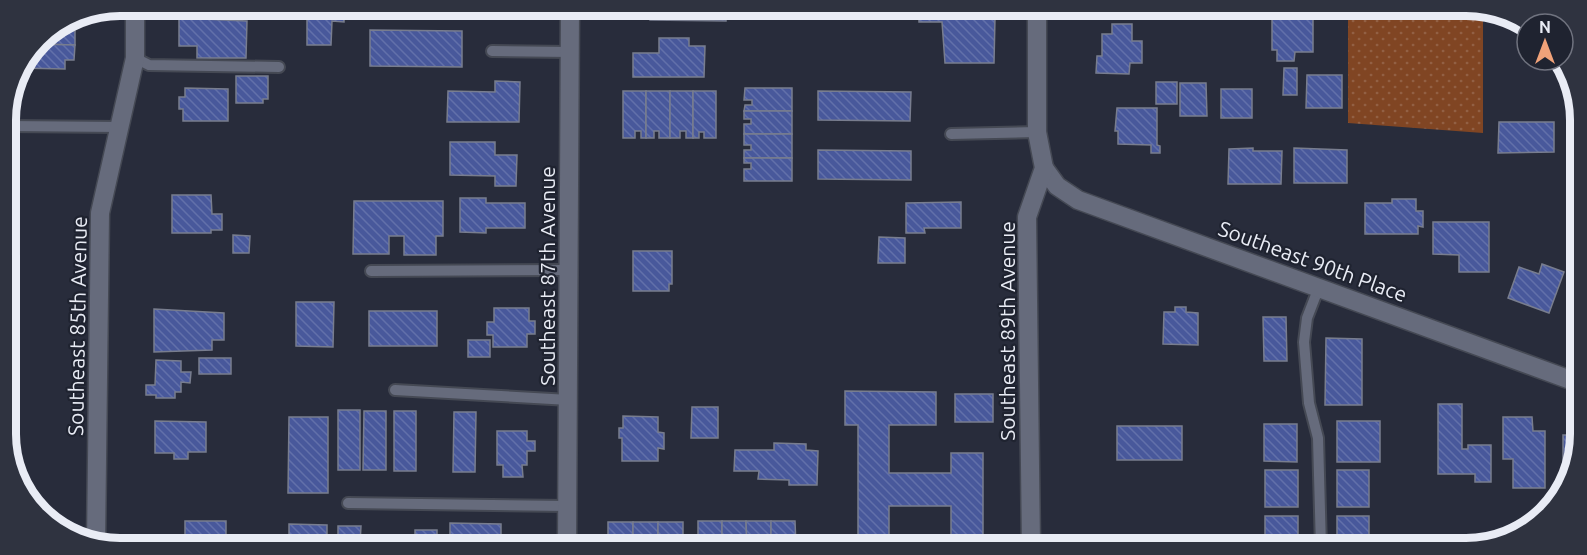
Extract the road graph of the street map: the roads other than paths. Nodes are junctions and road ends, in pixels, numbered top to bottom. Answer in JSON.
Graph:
{"nodes":[{"id":1,"x":135,"y":16,"type":"edge"},
{"id":2,"x":570,"y":16,"type":"edge"},
{"id":3,"x":1037,"y":16,"type":"edge"},
{"id":4,"x":492,"y":51,"type":"dead end"},
{"id":5,"x":570,"y":52,"type":"junction"},
{"id":6,"x":135,"y":58,"type":"junction"},
{"id":7,"x":279,"y":67,"type":"dead end"},
{"id":8,"x":17,"y":126,"type":"edge"},
{"id":9,"x":120,"y":127,"type":"junction"},
{"id":10,"x":1036,"y":132,"type":"junction"},
{"id":11,"x":951,"y":134,"type":"dead end"},
{"id":12,"x":1044,"y":168,"type":"junction"},
{"id":13,"x":569,"y":270,"type":"junction"},
{"id":14,"x":371,"y":271,"type":"dead end"},
{"id":15,"x":1319,"y":287,"type":"junction"},
{"id":16,"x":1570,"y":380,"type":"edge"},
{"id":17,"x":395,"y":390,"type":"dead end"},
{"id":18,"x":569,"y":399,"type":"junction"},
{"id":19,"x":348,"y":503,"type":"dead end"},
{"id":20,"x":567,"y":506,"type":"junction"},
{"id":21,"x":96,"y":535,"type":"edge"},
{"id":22,"x":567,"y":538,"type":"edge"},
{"id":23,"x":1031,"y":538,"type":"edge"},
{"id":24,"x":1321,"y":538,"type":"edge"}],
"edges":[{"from":1,"to":6,"type":"street","name":"Southeast 85th Avenue"},
{"from":2,"to":5,"type":"street","name":"Southeast 87th Avenue"},
{"from":3,"to":10,"type":"street"},
{"from":4,"to":5,"type":"lane"},
{"from":5,"to":13,"type":"street","name":"Southeast 87th Avenue"},
{"from":6,"to":7,"type":"lane"},
{"from":6,"to":9,"type":"street","name":"Southeast 85th Avenue"},
{"from":8,"to":9,"type":"lane"},
{"from":9,"to":21,"type":"street","name":"Southeast 85th Avenue"},
{"from":10,"to":11,"type":"lane"},
{"from":10,"to":12,"type":"street"},
{"from":12,"to":15,"type":"street","name":"Southeast 90th Place"},
{"from":12,"to":23,"type":"street","name":"Southeast 89th Avenue"},
{"from":13,"to":14,"type":"lane"},
{"from":13,"to":18,"type":"street","name":"Southeast 87th Avenue"},
{"from":15,"to":16,"type":"street","name":"Southeast 90th Place"},
{"from":15,"to":24,"type":"lane"},
{"from":17,"to":18,"type":"lane"},
{"from":18,"to":20,"type":"street","name":"Southeast 87th Avenue"},
{"from":19,"to":20,"type":"lane"},
{"from":20,"to":22,"type":"street","name":"Southeast 87th Avenue"}]}
